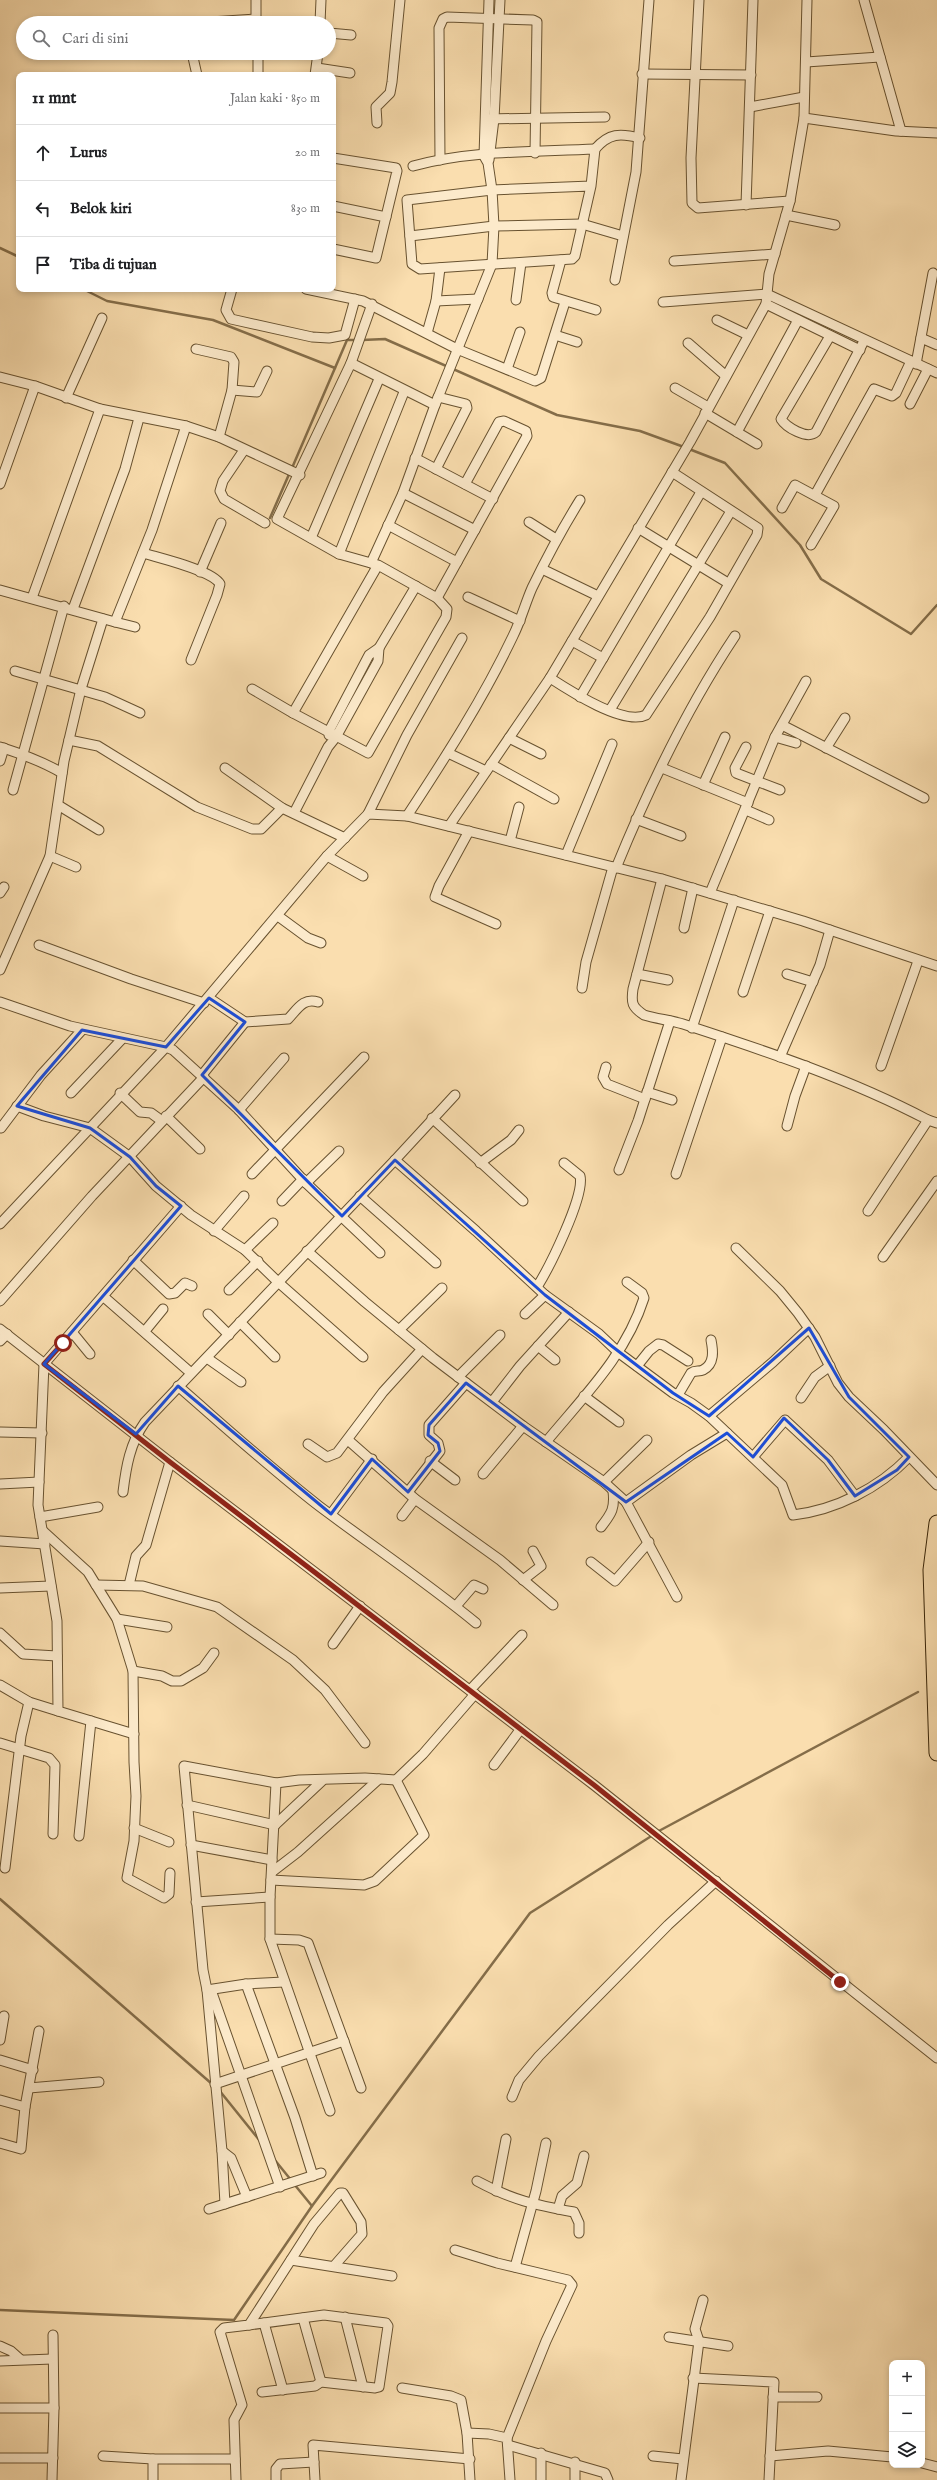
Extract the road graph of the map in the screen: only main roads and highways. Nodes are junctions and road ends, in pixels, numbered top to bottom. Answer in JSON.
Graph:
{"nodes":[{"id":1,"x":937,"y":1523,"type":"edge"},
{"id":2,"x":937,"y":1753,"type":"edge"}],
"edges":[{"from":1,"to":2,"type":"main road"}]}
